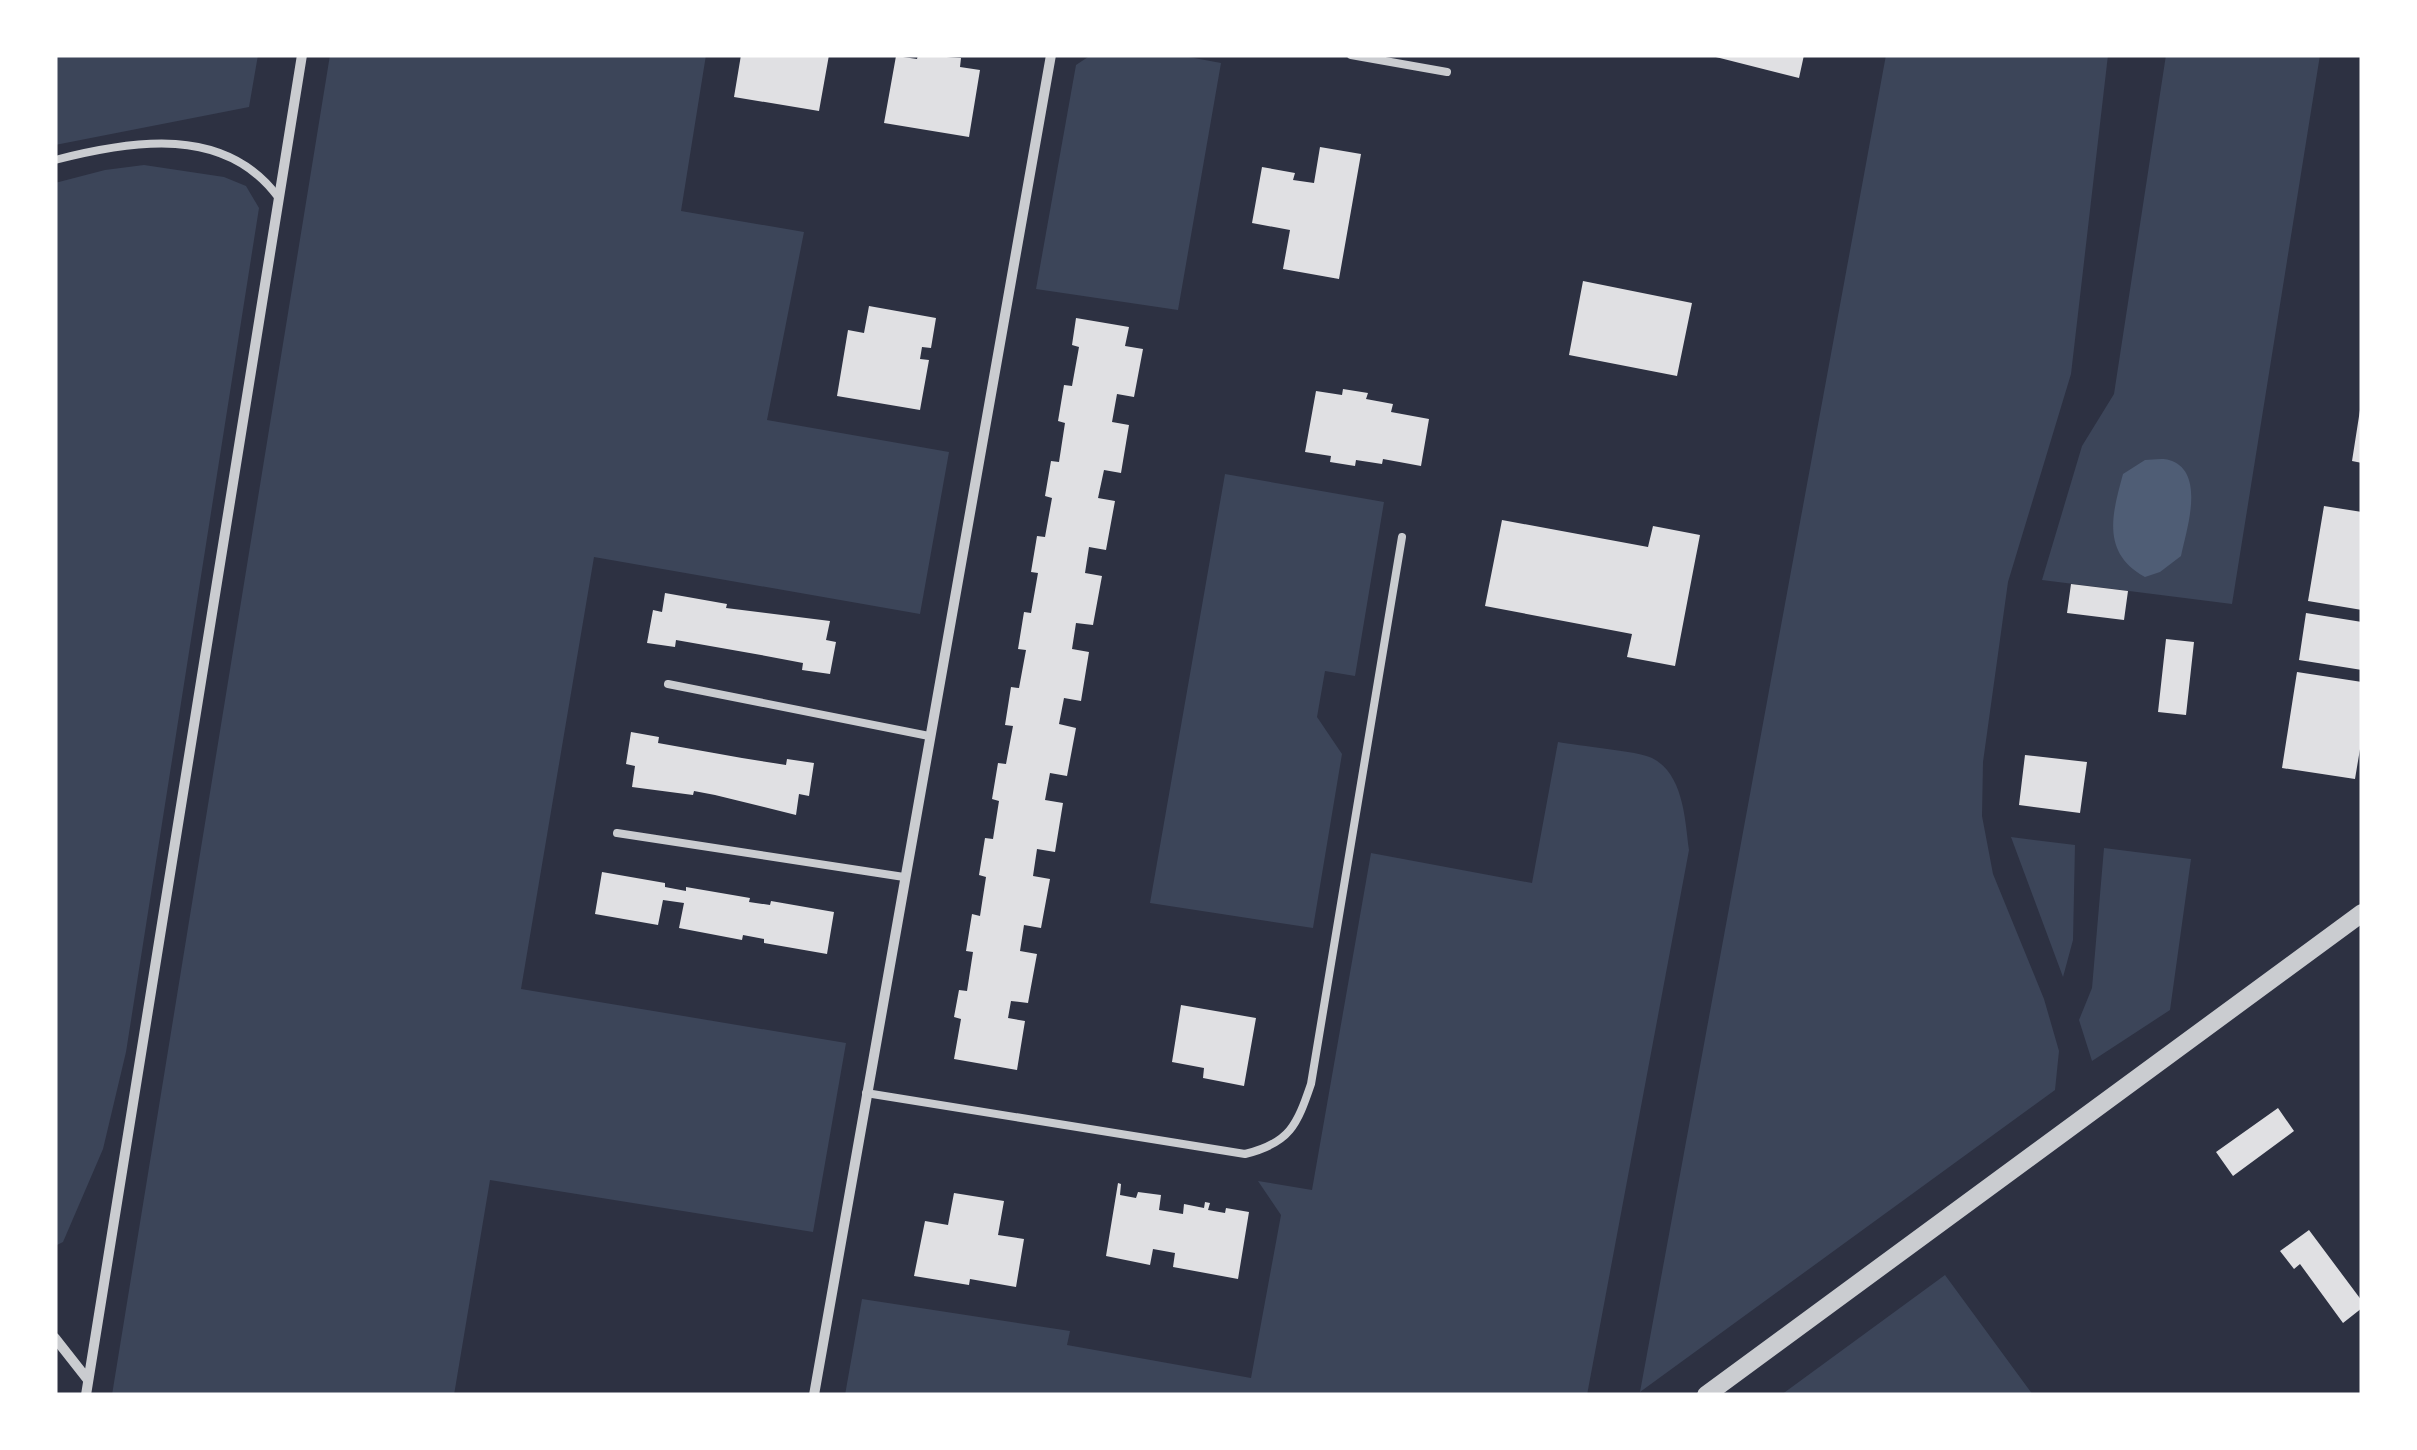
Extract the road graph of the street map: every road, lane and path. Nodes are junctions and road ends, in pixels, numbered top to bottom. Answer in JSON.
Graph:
{"nodes":[{"id":1,"x":302,"y":55,"type":"edge"},
{"id":2,"x":1051,"y":55,"type":"edge"},
{"id":3,"x":1351,"y":55,"type":"edge"},
{"id":4,"x":1447,"y":72,"type":"dead end"},
{"id":5,"x":55,"y":160,"type":"edge"},
{"id":6,"x":278,"y":197,"type":"junction"},
{"id":7,"x":1402,"y":537,"type":"dead end"},
{"id":8,"x":668,"y":684,"type":"dead end"},
{"id":9,"x":928,"y":736,"type":"junction"},
{"id":10,"x":617,"y":832,"type":"dead end"},
{"id":11,"x":904,"y":876,"type":"junction"},
{"id":12,"x":2362,"y":914,"type":"edge"},
{"id":13,"x":866,"y":1093,"type":"junction"},
{"id":14,"x":55,"y":1338,"type":"edge"},
{"id":15,"x":88,"y":1380,"type":"junction"},
{"id":16,"x":86,"y":1395,"type":"edge"},
{"id":17,"x":814,"y":1395,"type":"edge"},
{"id":18,"x":1706,"y":1395,"type":"edge"}],
"edges":[{"from":1,"to":6,"type":"street"},
{"from":2,"to":9,"type":"street"},
{"from":3,"to":4,"type":"lane"},
{"from":5,"to":6,"type":"lane"},
{"from":6,"to":15,"type":"street"},
{"from":7,"to":13,"type":"lane"},
{"from":8,"to":9,"type":"lane"},
{"from":9,"to":11,"type":"street"},
{"from":10,"to":11,"type":"lane"},
{"from":11,"to":13,"type":"street"},
{"from":12,"to":18,"type":"street"},
{"from":13,"to":17,"type":"street"},
{"from":14,"to":15,"type":"street"},
{"from":15,"to":16,"type":"street"}]}
